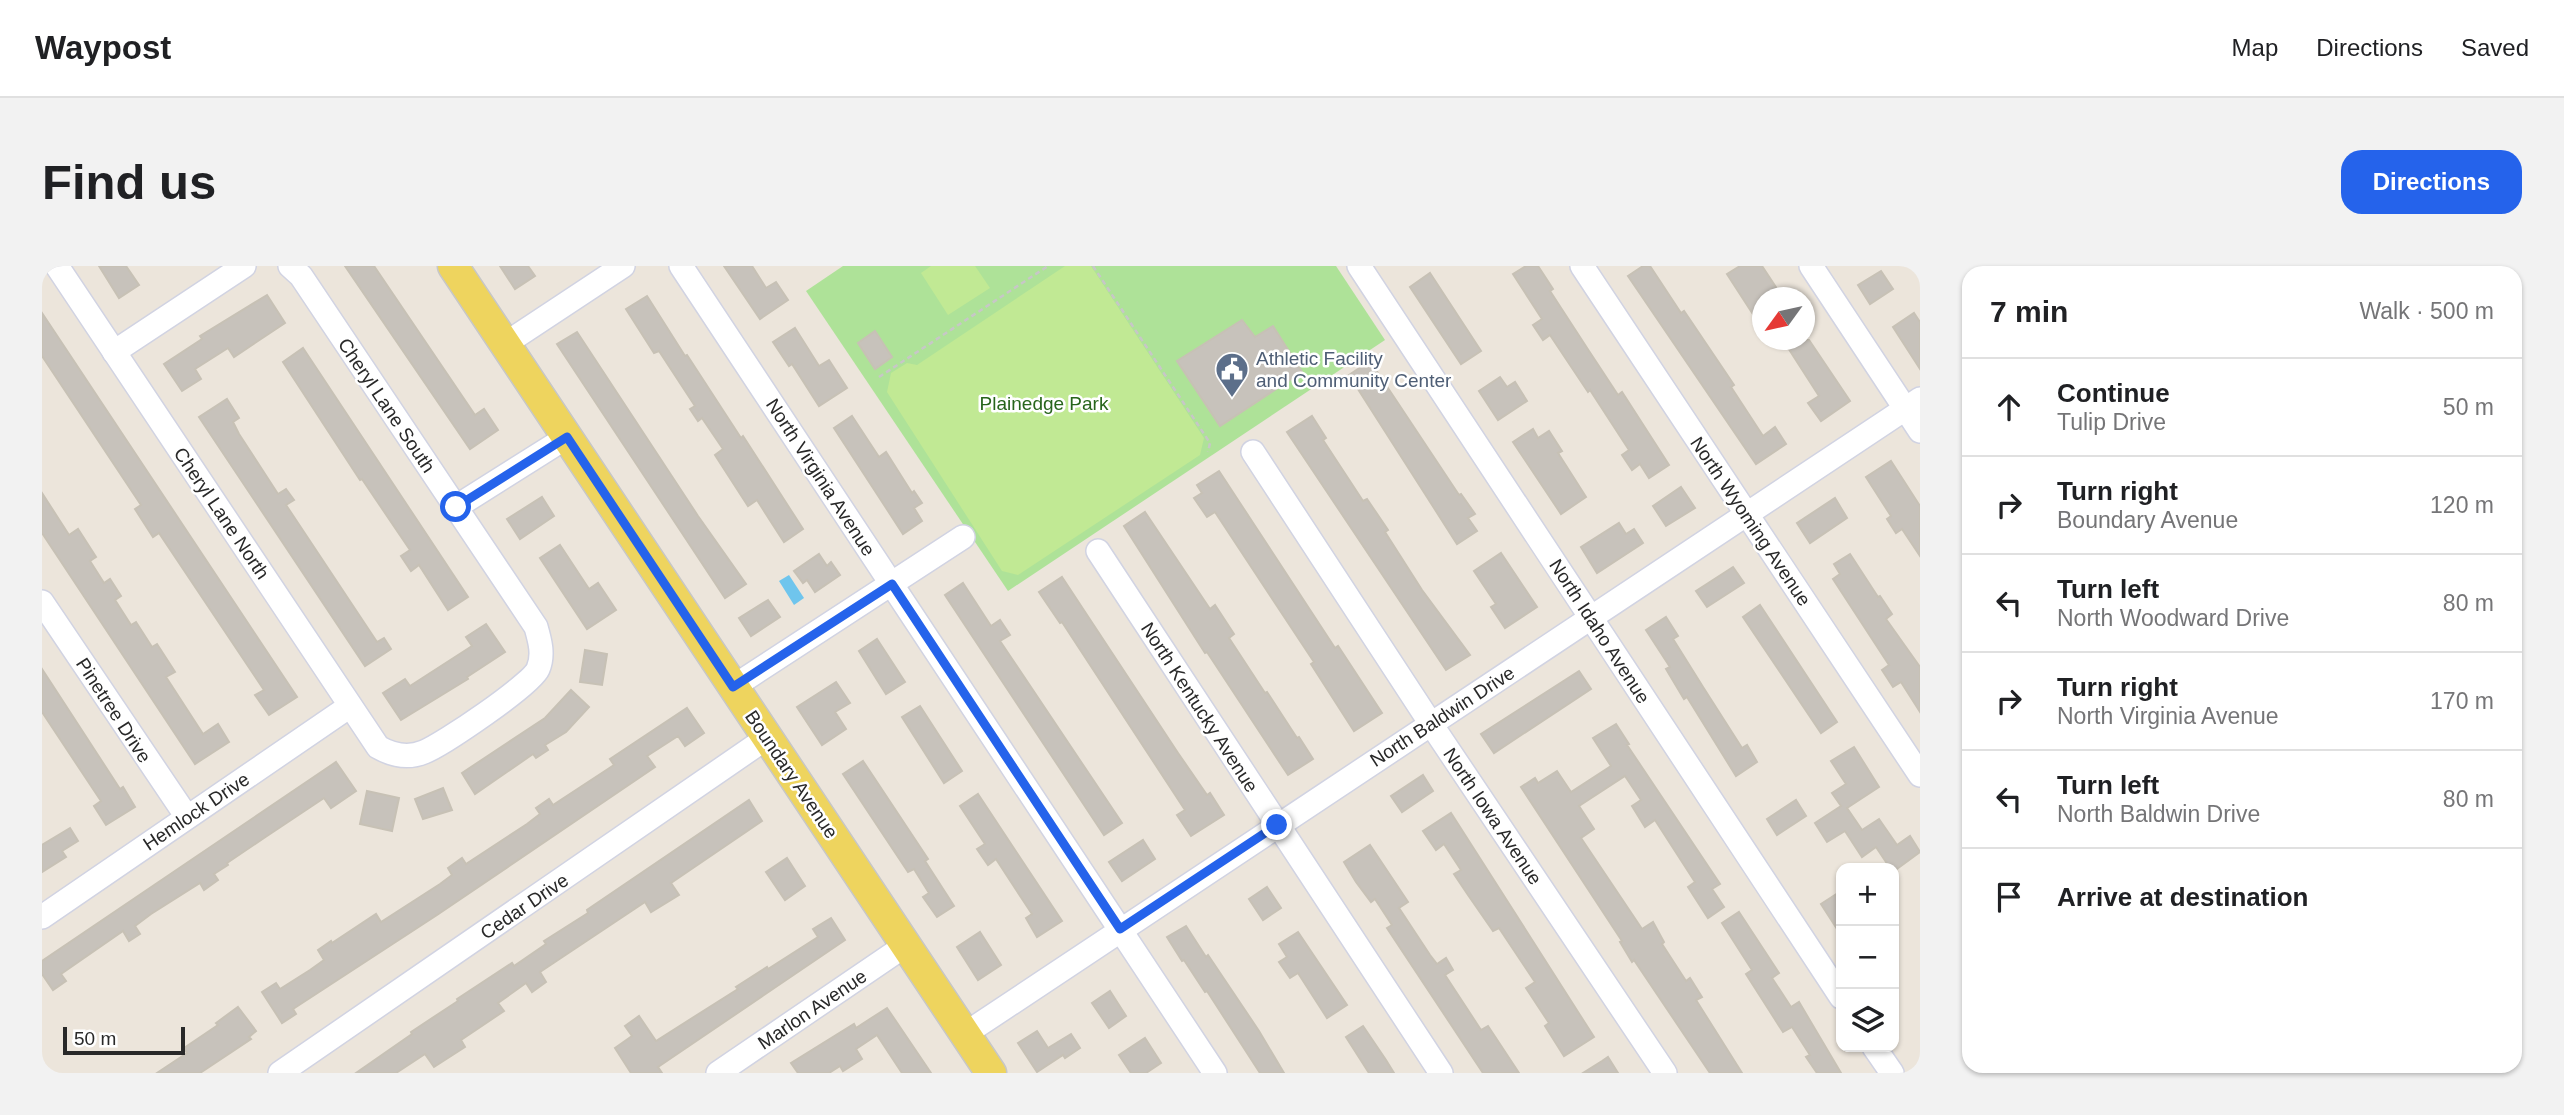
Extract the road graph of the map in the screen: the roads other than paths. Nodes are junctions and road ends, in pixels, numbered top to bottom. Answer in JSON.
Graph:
{"nodes":[{"id":1,"x":57,"y":266,"type":"edge"},
{"id":2,"x":244,"y":266,"type":"edge"},
{"id":3,"x":453,"y":266,"type":"edge"},
{"id":4,"x":623,"y":266,"type":"edge"},
{"id":5,"x":681,"y":266,"type":"edge"},
{"id":6,"x":1582,"y":266,"type":"edge"},
{"id":7,"x":1811,"y":266,"type":"edge"},
{"id":8,"x":291,"y":267,"type":"edge"},
{"id":9,"x":1365,"y":268,"type":"edge"},
{"id":10,"x":505,"y":344,"type":"junction"},
{"id":11,"x":114,"y":352,"type":"junction"},
{"id":12,"x":1913,"y":404,"type":"edge"},
{"id":13,"x":1920,"y":431,"type":"edge"},
{"id":14,"x":567,"y":437,"type":"junction"},
{"id":15,"x":1254,"y":452,"type":"dead end"},
{"id":16,"x":456,"y":507,"type":"junction"},
{"id":17,"x":1747,"y":514,"type":"junction"},
{"id":18,"x":963,"y":537,"type":"dead end"},
{"id":19,"x":1098,"y":551,"type":"dead end"},
{"id":20,"x":892,"y":584,"type":"junction"},
{"id":21,"x":42,"y":602,"type":"edge"},
{"id":22,"x":1591,"y":618,"type":"junction"},
{"id":23,"x":733,"y":687,"type":"junction"},
{"id":24,"x":350,"y":706,"type":"junction"},
{"id":25,"x":1431,"y":724,"type":"junction"},
{"id":26,"x":768,"y":737,"type":"junction"},
{"id":27,"x":391,"y":755,"type":"joint"},
{"id":28,"x":1920,"y":775,"type":"edge"},
{"id":29,"x":187,"y":817,"type":"junction"},
{"id":30,"x":1277,"y":825,"type":"junction"},
{"id":31,"x":42,"y":916,"type":"edge"},
{"id":32,"x":1120,"y":929,"type":"junction"},
{"id":33,"x":906,"y":945,"type":"junction"},
{"id":34,"x":1836,"y":989,"type":"edge"},
{"id":35,"x":965,"y":1034,"type":"junction"},
{"id":36,"x":1877,"y":1052,"type":"edge"},
{"id":37,"x":749,"y":1064,"type":"edge"},
{"id":38,"x":280,"y":1073,"type":"edge"},
{"id":39,"x":718,"y":1073,"type":"edge"},
{"id":40,"x":992,"y":1073,"type":"edge"},
{"id":41,"x":1215,"y":1073,"type":"edge"},
{"id":42,"x":1441,"y":1073,"type":"edge"},
{"id":43,"x":1665,"y":1073,"type":"edge"},
{"id":44,"x":1892,"y":1073,"type":"edge"}],
"edges":[{"from":1,"to":11,"type":"street","name":"Cheryl Lane North"},
{"from":2,"to":11,"type":"street"},
{"from":3,"to":10,"type":"main road","name":"Boundary Avenue"},
{"from":4,"to":10,"type":"street"},
{"from":5,"to":20,"type":"street","name":"North Virginia Avenue"},
{"from":6,"to":17,"type":"street","name":"North Wyoming Avenue"},
{"from":7,"to":12,"type":"street"},
{"from":8,"to":16,"type":"street","name":"Cheryl Lane South"},
{"from":9,"to":22,"type":"street","name":"North Idaho Avenue"},
{"from":10,"to":14,"type":"main road","name":"Boundary Avenue"},
{"from":11,"to":24,"type":"street","name":"Cheryl Lane North"},
{"from":12,"to":13,"type":"street"},
{"from":12,"to":17,"type":"street","name":"North Baldwin Drive"},
{"from":14,"to":16,"type":"street"},
{"from":14,"to":23,"type":"main road","name":"Boundary Avenue"},
{"from":15,"to":25,"type":"street","name":"North Iowa Avenue"},
{"from":16,"to":27,"type":"street","name":"Cheryl Lane South"},
{"from":17,"to":22,"type":"street","name":"North Baldwin Drive"},
{"from":17,"to":28,"type":"street","name":"North Wyoming Avenue"},
{"from":18,"to":20,"type":"street"},
{"from":19,"to":30,"type":"street","name":"North Kentucky Avenue"},
{"from":20,"to":23,"type":"street"},
{"from":20,"to":32,"type":"street","name":"North Virginia Avenue"},
{"from":21,"to":29,"type":"street","name":"Pinetree Drive"},
{"from":22,"to":25,"type":"street","name":"North Baldwin Drive"},
{"from":22,"to":34,"type":"street","name":"North Idaho Avenue"},
{"from":23,"to":26,"type":"main road","name":"Boundary Avenue"},
{"from":24,"to":27,"type":"street","name":"Cheryl Lane North"},
{"from":24,"to":29,"type":"street","name":"Hemlock Drive"},
{"from":25,"to":30,"type":"street","name":"North Baldwin Drive"},
{"from":25,"to":43,"type":"street","name":"North Iowa Avenue"},
{"from":26,"to":33,"type":"main road","name":"Boundary Avenue"},
{"from":26,"to":38,"type":"street","name":"Cedar Drive"},
{"from":29,"to":31,"type":"street","name":"Hemlock Drive"},
{"from":30,"to":32,"type":"street","name":"North Baldwin Drive"},
{"from":30,"to":42,"type":"street","name":"North Kentucky Avenue"},
{"from":32,"to":35,"type":"street","name":"North Baldwin Drive"},
{"from":32,"to":41,"type":"street","name":"North Virginia Avenue"},
{"from":33,"to":35,"type":"main road","name":"Boundary Avenue"},
{"from":33,"to":37,"type":"street","name":"Marlon Avenue"},
{"from":35,"to":40,"type":"main road","name":"Boundary Avenue"},
{"from":36,"to":44,"type":"street"},
{"from":37,"to":39,"type":"street","name":"Marlon Avenue"}]}
